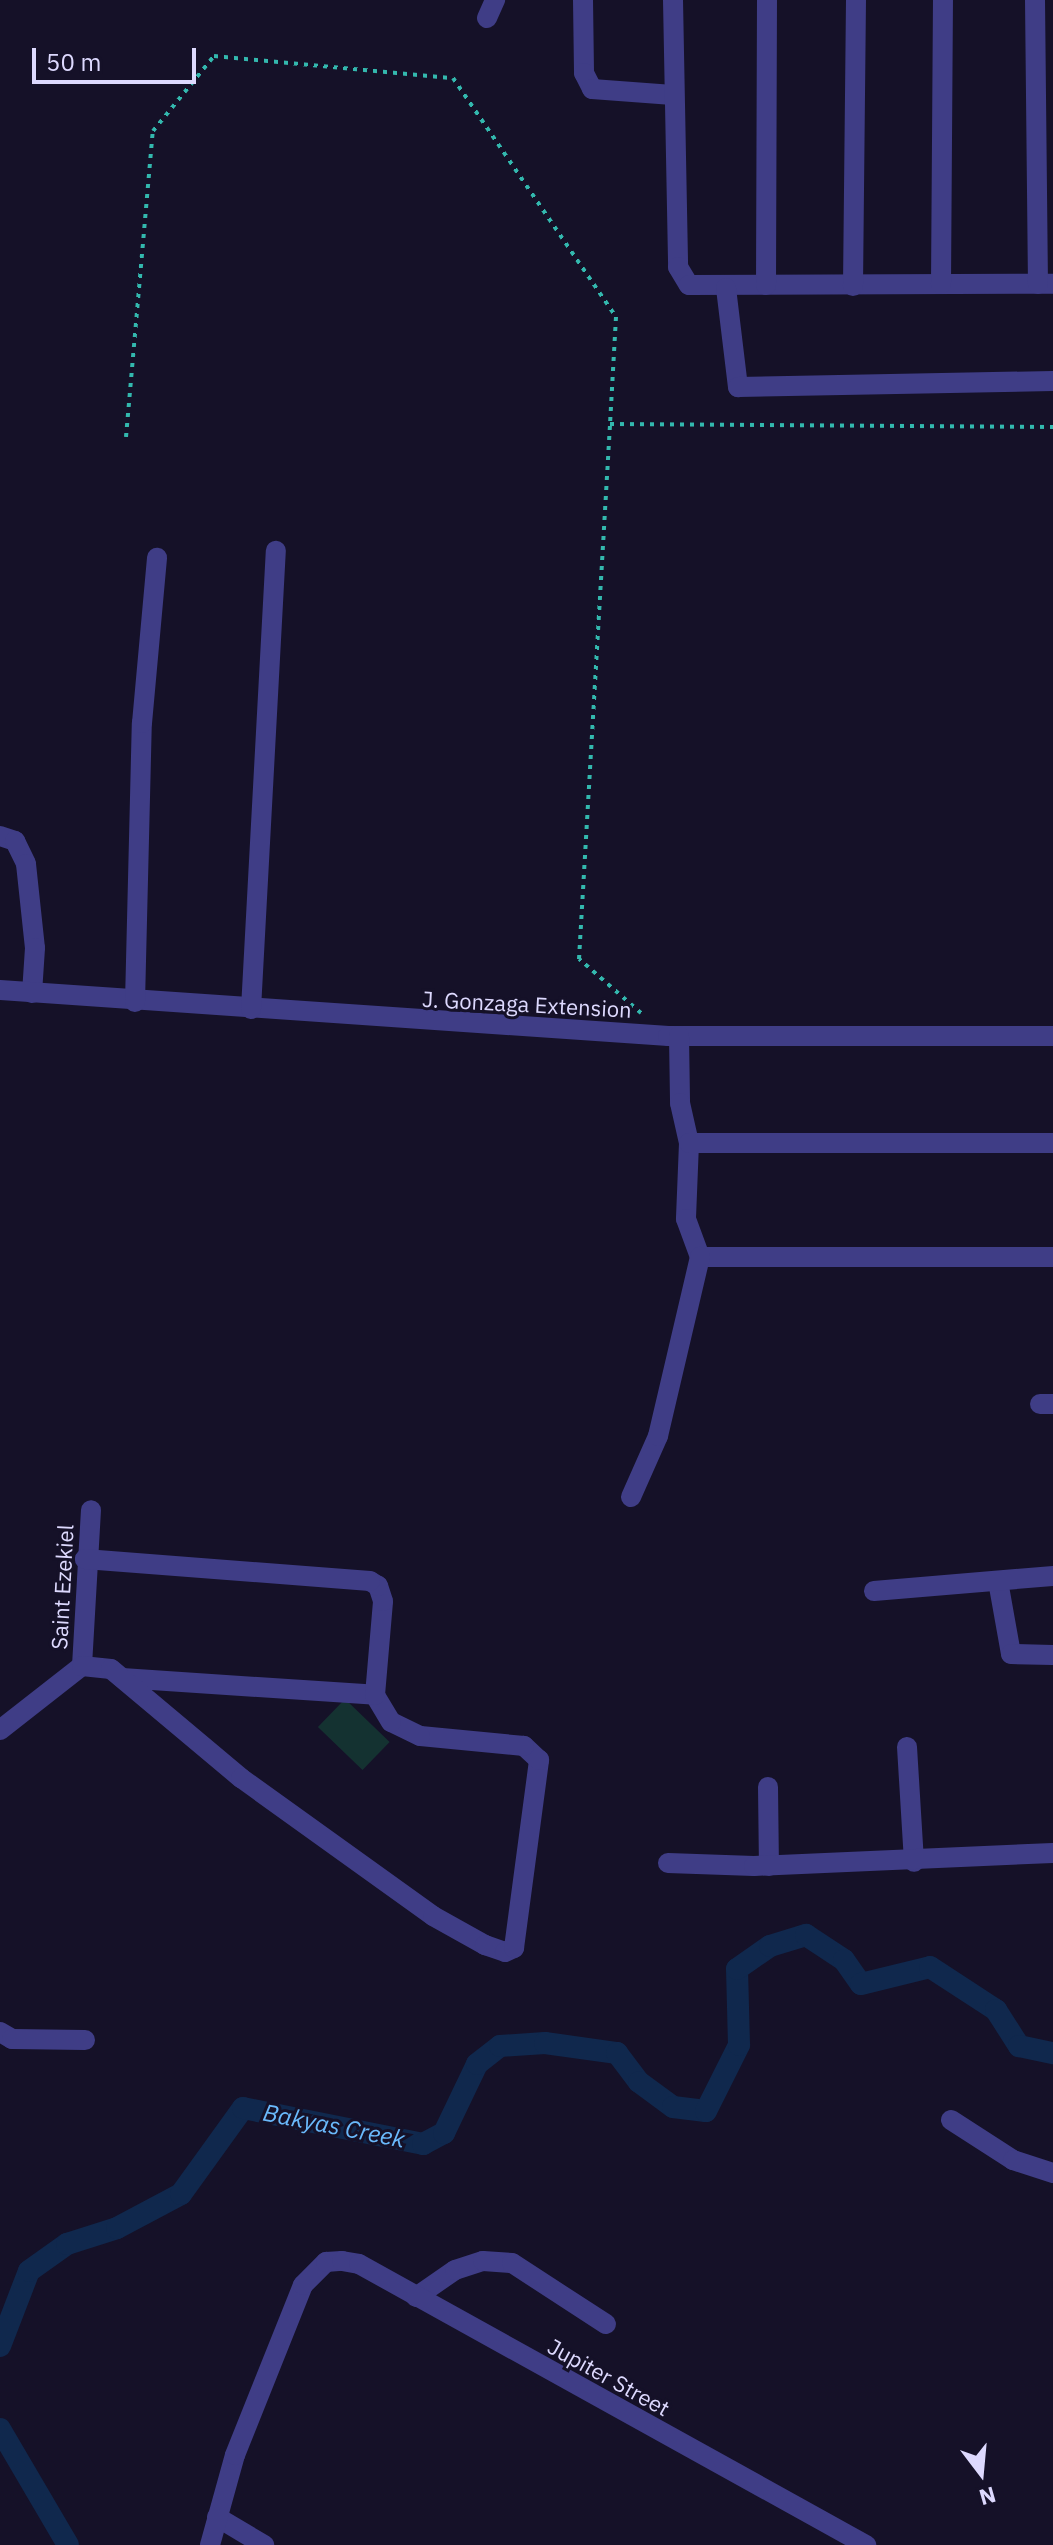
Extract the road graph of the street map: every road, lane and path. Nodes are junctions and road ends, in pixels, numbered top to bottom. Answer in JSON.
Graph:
{"nodes":[{"id":1,"x":583,"y":0,"type":"edge"},
{"id":2,"x":673,"y":0,"type":"edge"},
{"id":3,"x":767,"y":0,"type":"edge"},
{"id":4,"x":856,"y":0,"type":"edge"},
{"id":5,"x":943,"y":0,"type":"edge"},
{"id":6,"x":1035,"y":0,"type":"edge"},
{"id":7,"x":673,"y":95,"type":"junction"},
{"id":8,"x":941,"y":284,"type":"junction"},
{"id":9,"x":1046,"y":284,"type":"edge"},
{"id":10,"x":766,"y":285,"type":"junction"},
{"id":11,"x":853,"y":286,"type":"junction"},
{"id":12,"x":726,"y":288,"type":"junction"},
{"id":13,"x":1053,"y":381,"type":"edge"},
{"id":14,"x":610,"y":424,"type":"junction"},
{"id":15,"x":1053,"y":427,"type":"edge"},
{"id":16,"x":126,"y":437,"type":"dead end"},
{"id":17,"x":276,"y":551,"type":"dead end"},
{"id":18,"x":157,"y":558,"type":"dead end"},
{"id":19,"x":0,"y":836,"type":"edge"},
{"id":20,"x":0,"y":990,"type":"edge"},
{"id":21,"x":32,"y":993,"type":"junction"},
{"id":22,"x":135,"y":1002,"type":"junction"},
{"id":23,"x":251,"y":1009,"type":"junction"},
{"id":24,"x":673,"y":1036,"type":"junction"},
{"id":25,"x":1053,"y":1036,"type":"edge"},
{"id":26,"x":689,"y":1143,"type":"junction"},
{"id":27,"x":1053,"y":1143,"type":"edge"},
{"id":28,"x":700,"y":1257,"type":"junction"},
{"id":29,"x":1053,"y":1257,"type":"edge"},
{"id":30,"x":631,"y":1497,"type":"dead end"},
{"id":31,"x":91,"y":1510,"type":"dead end"},
{"id":32,"x":85,"y":1559,"type":"junction"},
{"id":33,"x":1053,"y":1576,"type":"edge"},
{"id":34,"x":998,"y":1581,"type":"junction"},
{"id":35,"x":874,"y":1591,"type":"dead end"},
{"id":36,"x":1053,"y":1655,"type":"edge"},
{"id":37,"x":82,"y":1666,"type":"junction"},
{"id":38,"x":122,"y":1678,"type":"junction"},
{"id":39,"x":375,"y":1695,"type":"junction"},
{"id":40,"x":0,"y":1730,"type":"edge"},
{"id":41,"x":907,"y":1747,"type":"dead end"},
{"id":42,"x":768,"y":1787,"type":"dead end"},
{"id":43,"x":1053,"y":1853,"type":"edge"},
{"id":44,"x":914,"y":1862,"type":"junction"},
{"id":45,"x":668,"y":1863,"type":"dead end"},
{"id":46,"x":769,"y":1866,"type":"junction"},
{"id":47,"x":0,"y":2032,"type":"edge"},
{"id":48,"x":85,"y":2040,"type":"dead end"},
{"id":49,"x":951,"y":2120,"type":"dead end"},
{"id":50,"x":1053,"y":2173,"type":"edge"},
{"id":51,"x":416,"y":2297,"type":"junction"},
{"id":52,"x":606,"y":2324,"type":"dead end"},
{"id":53,"x":217,"y":2517,"type":"junction"},
{"id":54,"x":210,"y":2545,"type":"edge"},
{"id":55,"x":264,"y":2545,"type":"edge"},
{"id":56,"x":866,"y":2545,"type":"edge"}],
"edges":[{"from":1,"to":7,"type":"street"},
{"from":2,"to":7,"type":"street"},
{"from":3,"to":10,"type":"street"},
{"from":4,"to":11,"type":"street"},
{"from":5,"to":8,"type":"street"},
{"from":6,"to":9,"type":"street"},
{"from":7,"to":12,"type":"street"},
{"from":8,"to":9,"type":"street"},
{"from":8,"to":11,"type":"street"},
{"from":10,"to":11,"type":"street"},
{"from":10,"to":12,"type":"street"},
{"from":12,"to":13,"type":"street"},
{"from":14,"to":15,"type":"path"},
{"from":14,"to":16,"type":"path"},
{"from":14,"to":24,"type":"path"},
{"from":17,"to":23,"type":"street"},
{"from":18,"to":22,"type":"street"},
{"from":19,"to":21,"type":"street"},
{"from":20,"to":21,"type":"street","name":"J. Gonzaga Extension"},
{"from":21,"to":22,"type":"street","name":"J. Gonzaga Extension"},
{"from":22,"to":23,"type":"street","name":"J. Gonzaga Extension"},
{"from":23,"to":24,"type":"street","name":"J. Gonzaga Extension"},
{"from":24,"to":25,"type":"street","name":"J. Gonzaga Extension"},
{"from":24,"to":26,"type":"street"},
{"from":26,"to":27,"type":"street"},
{"from":26,"to":28,"type":"street"},
{"from":28,"to":29,"type":"street"},
{"from":28,"to":30,"type":"street"},
{"from":31,"to":32,"type":"street","name":"Saint Ezekiel"},
{"from":32,"to":37,"type":"street","name":"Saint Ezekiel"},
{"from":32,"to":39,"type":"street"},
{"from":33,"to":34,"type":"street"},
{"from":34,"to":35,"type":"street"},
{"from":34,"to":36,"type":"street"},
{"from":37,"to":38,"type":"street"},
{"from":37,"to":40,"type":"street"},
{"from":38,"to":39,"type":"street"},
{"from":38,"to":39,"type":"street"},
{"from":41,"to":44,"type":"street"},
{"from":42,"to":46,"type":"street"},
{"from":43,"to":44,"type":"street"},
{"from":44,"to":46,"type":"street"},
{"from":45,"to":46,"type":"street"},
{"from":47,"to":48,"type":"street"},
{"from":49,"to":50,"type":"street"},
{"from":51,"to":52,"type":"street"},
{"from":51,"to":53,"type":"street","name":"Jupiter Street"},
{"from":51,"to":56,"type":"street","name":"Jupiter Street"},
{"from":53,"to":54,"type":"street"},
{"from":53,"to":55,"type":"street"}]}
